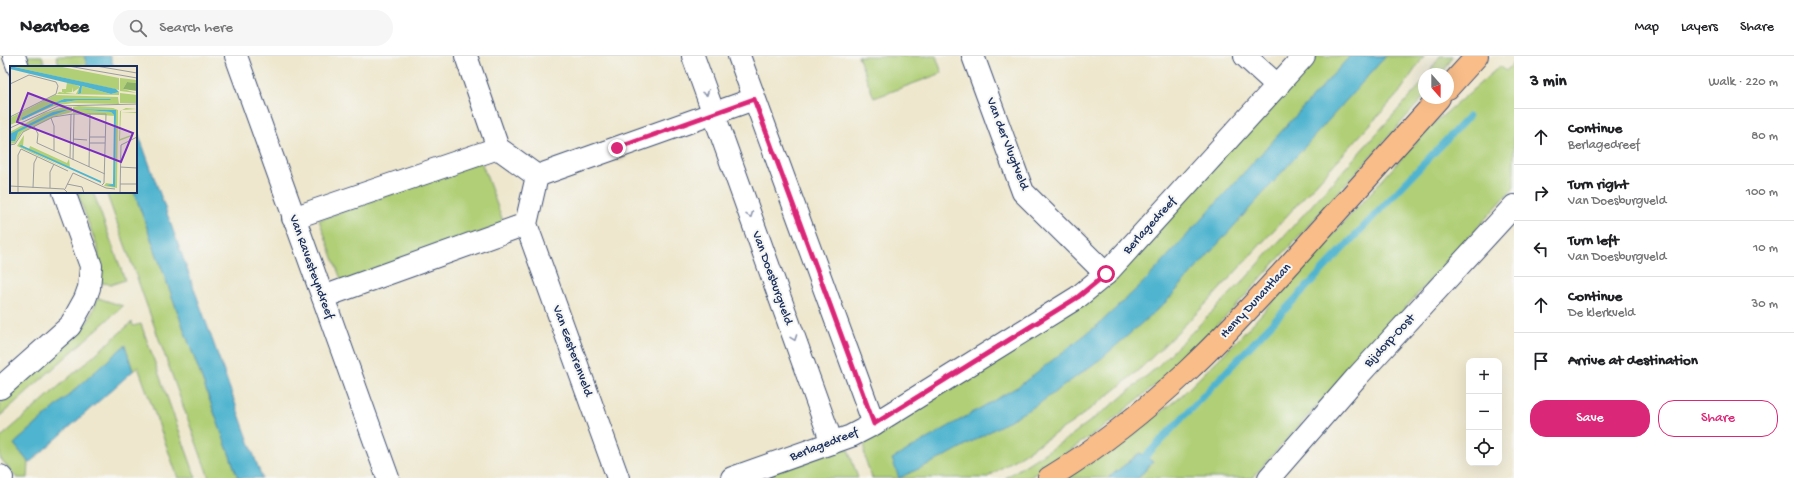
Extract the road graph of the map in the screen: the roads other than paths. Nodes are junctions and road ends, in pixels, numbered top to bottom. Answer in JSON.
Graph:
{"nodes":[{"id":1,"x":14,"y":56,"type":"edge"},
{"id":2,"x":236,"y":56,"type":"edge"},
{"id":3,"x":466,"y":56,"type":"edge"},
{"id":4,"x":693,"y":56,"type":"edge"},
{"id":5,"x":739,"y":56,"type":"edge"},
{"id":6,"x":973,"y":56,"type":"edge"},
{"id":7,"x":1244,"y":56,"type":"edge"},
{"id":8,"x":1304,"y":56,"type":"edge"},
{"id":9,"x":1476,"y":56,"type":"edge"},
{"id":10,"x":18,"y":66,"type":"edge"},
{"id":11,"x":1454,"y":81,"type":"edge"},
{"id":12,"x":1278,"y":86,"type":"junction"},
{"id":13,"x":754,"y":99,"type":"junction"},
{"id":14,"x":1434,"y":104,"type":"edge"},
{"id":15,"x":713,"y":114,"type":"junction"},
{"id":16,"x":498,"y":148,"type":"junction"},
{"id":17,"x":537,"y":176,"type":"junction"},
{"id":18,"x":64,"y":193,"type":"edge"},
{"id":19,"x":1514,"y":206,"type":"edge"},
{"id":20,"x":293,"y":218,"type":"junction"},
{"id":21,"x":526,"y":224,"type":"junction"},
{"id":22,"x":1106,"y":274,"type":"junction"},
{"id":23,"x":323,"y":297,"type":"junction"},
{"id":24,"x":0,"y":388,"type":"edge"},
{"id":25,"x":874,"y":424,"type":"junction"},
{"id":26,"x":832,"y":443,"type":"junction"},
{"id":27,"x":0,"y":476,"type":"edge"},
{"id":28,"x":2,"y":478,"type":"edge"},
{"id":29,"x":388,"y":478,"type":"edge"},
{"id":30,"x":618,"y":478,"type":"edge"},
{"id":31,"x":732,"y":478,"type":"edge"},
{"id":32,"x":1049,"y":478,"type":"edge"},
{"id":33,"x":1269,"y":478,"type":"edge"}],
"edges":[{"from":1,"to":10,"type":"street"},
{"from":2,"to":20,"type":"street","name":"Van Ravesteyndreef"},
{"from":3,"to":16,"type":"street"},
{"from":4,"to":15,"type":"street","name":"Van Doesburgveld","one_way":true},
{"from":5,"to":13,"type":"street"},
{"from":6,"to":22,"type":"street","name":"Van der Vlugtveld"},
{"from":7,"to":12,"type":"street"},
{"from":8,"to":12,"type":"street","name":"Berlagedreef"},
{"from":9,"to":11,"type":"main road"},
{"from":12,"to":22,"type":"street","name":"Berlagedreef"},
{"from":13,"to":15,"type":"street"},
{"from":13,"to":25,"type":"street"},
{"from":14,"to":32,"type":"main road","name":"Henry Dunantlaan"},
{"from":15,"to":17,"type":"street"},
{"from":15,"to":26,"type":"street","name":"Van Doesburgveld","one_way":true},
{"from":16,"to":17,"type":"street"},
{"from":16,"to":20,"type":"street"},
{"from":17,"to":21,"type":"street"},
{"from":18,"to":24,"type":"street"},
{"from":19,"to":33,"type":"street","name":"Bijdorp-Oost"},
{"from":20,"to":23,"type":"street","name":"Van Ravesteyndreef"},
{"from":21,"to":23,"type":"street"},
{"from":21,"to":30,"type":"street","name":"Van Eesterenveld"},
{"from":22,"to":25,"type":"street","name":"Berlagedreef"},
{"from":23,"to":29,"type":"street","name":"Van Ravesteyndreef"},
{"from":25,"to":26,"type":"street","name":"Berlagedreef"},
{"from":26,"to":31,"type":"street","name":"Berlagedreef"},
{"from":27,"to":28,"type":"street"}]}
